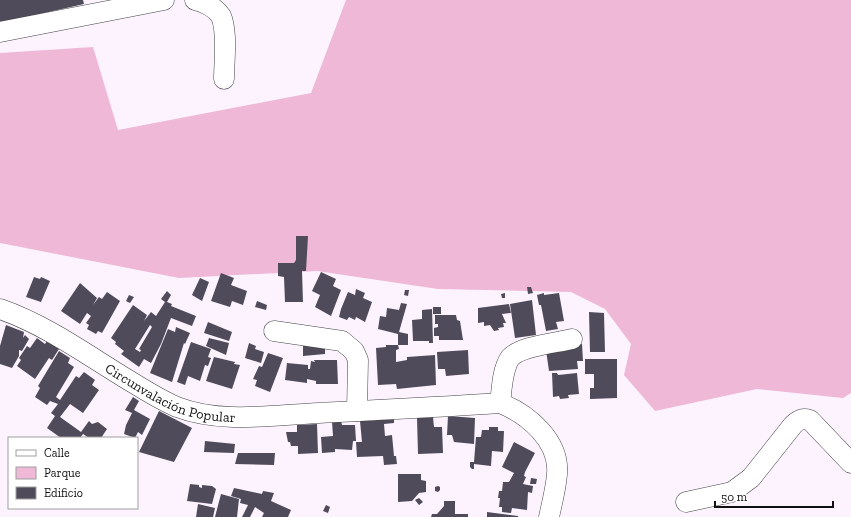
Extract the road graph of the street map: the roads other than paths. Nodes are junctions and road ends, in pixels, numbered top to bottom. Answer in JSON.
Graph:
{"nodes":[{"id":1,"x":164,"y":0,"type":"edge"},
{"id":2,"x":195,"y":0,"type":"edge"},
{"id":3,"x":0,"y":32,"type":"edge"},
{"id":4,"x":224,"y":79,"type":"dead end"},
{"id":5,"x":0,"y":309,"type":"edge"},
{"id":6,"x":274,"y":331,"type":"dead end"},
{"id":7,"x":572,"y":339,"type":"dead end"},
{"id":8,"x":500,"y":403,"type":"junction"},
{"id":9,"x":357,"y":411,"type":"junction"},
{"id":10,"x":851,"y":463,"type":"edge"},
{"id":11,"x":686,"y":502,"type":"dead end"},
{"id":12,"x":549,"y":517,"type":"edge"}],
"edges":[{"from":1,"to":3,"type":"street"},
{"from":2,"to":4,"type":"street"},
{"from":5,"to":9,"type":"street","name":"Circunvalación Popular"},
{"from":6,"to":9,"type":"street"},
{"from":7,"to":8,"type":"street"},
{"from":8,"to":9,"type":"street","name":"Circunvalación Popular"},
{"from":8,"to":12,"type":"street"},
{"from":10,"to":11,"type":"street"}]}
